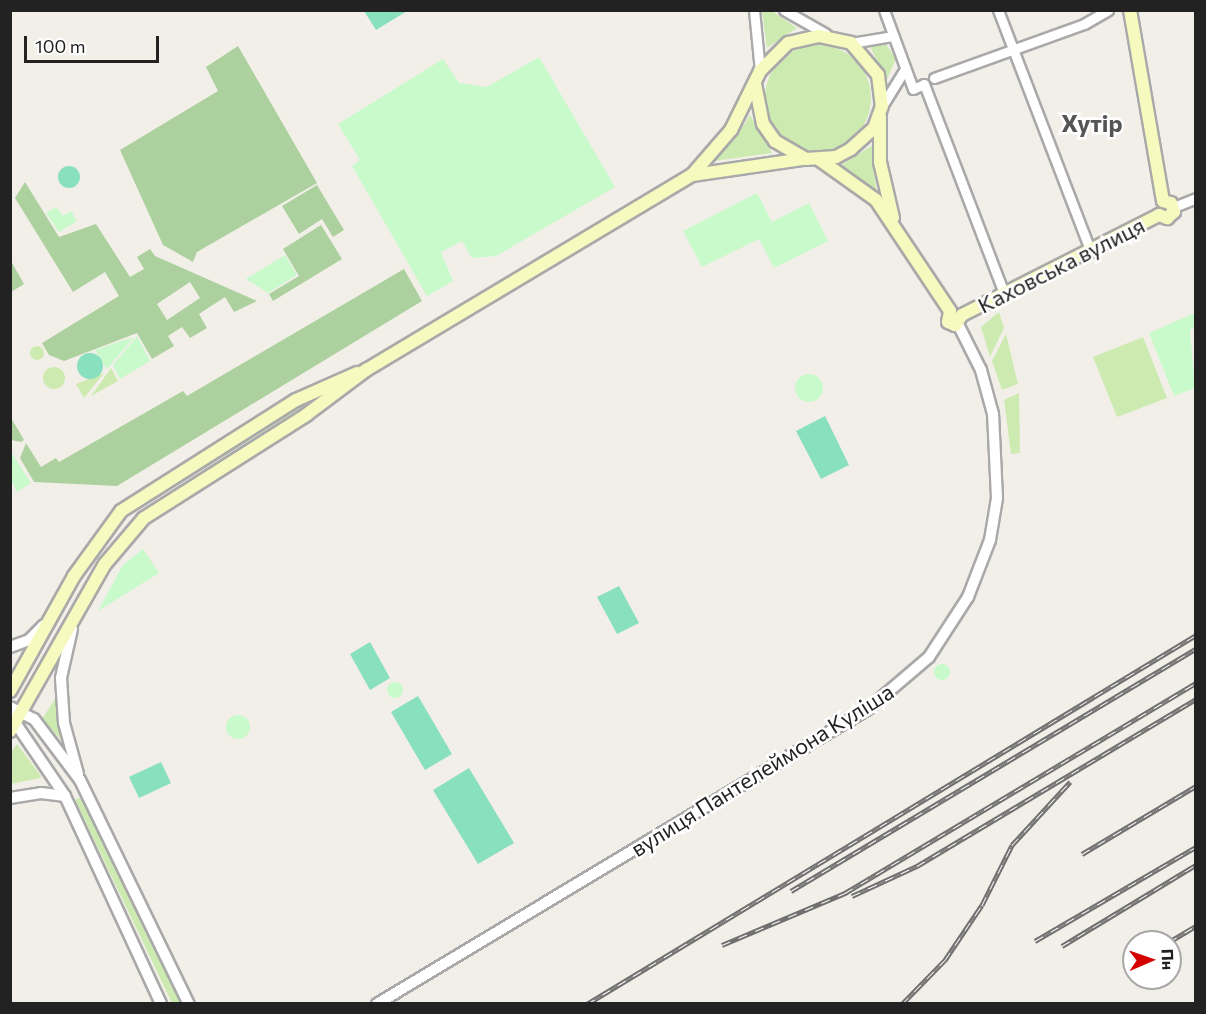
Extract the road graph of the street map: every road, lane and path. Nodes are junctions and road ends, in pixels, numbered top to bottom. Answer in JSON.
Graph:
{"nodes":[{"id":1,"x":754,"y":10,"type":"edge"},
{"id":2,"x":784,"y":10,"type":"edge"},
{"id":3,"x":884,"y":10,"type":"edge"},
{"id":4,"x":998,"y":10,"type":"edge"},
{"id":5,"x":1108,"y":10,"type":"edge"},
{"id":6,"x":1130,"y":10,"type":"edge"},
{"id":7,"x":893,"y":36,"type":"junction"},
{"id":8,"x":834,"y":37,"type":"junction"},
{"id":9,"x":851,"y":43,"type":"junction"},
{"id":10,"x":1015,"y":50,"type":"junction"},
{"id":11,"x":905,"y":69,"type":"junction"},
{"id":12,"x":760,"y":71,"type":"junction"},
{"id":13,"x":934,"y":78,"type":"dead end"},
{"id":14,"x":755,"y":84,"type":"junction"},
{"id":15,"x":881,"y":109,"type":"junction"},
{"id":16,"x":806,"y":159,"type":"junction"},
{"id":17,"x":820,"y":160,"type":"junction"},
{"id":18,"x":692,"y":175,"type":"junction"},
{"id":19,"x":1196,"y":198,"type":"edge"},
{"id":20,"x":1168,"y":204,"type":"junction"},
{"id":21,"x":894,"y":222,"type":"junction"},
{"id":22,"x":1091,"y":252,"type":"junction"},
{"id":23,"x":1004,"y":294,"type":"junction"},
{"id":24,"x":957,"y":317,"type":"junction"},
{"id":25,"x":366,"y":370,"type":"junction"},
{"id":26,"x":74,"y":620,"type":"junction"},
{"id":27,"x":48,"y":621,"type":"junction"},
{"id":28,"x":10,"y":647,"type":"edge"},
{"id":29,"x":10,"y":691,"type":"edge"},
{"id":30,"x":10,"y":706,"type":"edge"},
{"id":31,"x":25,"y":711,"type":"junction"},
{"id":32,"x":12,"y":723,"type":"edge"},
{"id":33,"x":80,"y":780,"type":"junction"},
{"id":34,"x":65,"y":796,"type":"junction"},
{"id":35,"x":10,"y":798,"type":"edge"},
{"id":36,"x":161,"y":1004,"type":"edge"},
{"id":37,"x":189,"y":1004,"type":"edge"},
{"id":38,"x":377,"y":1004,"type":"edge"}],
"edges":[{"from":1,"to":12,"type":"street"},
{"from":2,"to":8,"type":"street"},
{"from":3,"to":7,"type":"street"},
{"from":4,"to":10,"type":"street"},
{"from":5,"to":10,"type":"street"},
{"from":6,"to":20,"type":"main road"},
{"from":7,"to":9,"type":"street"},
{"from":7,"to":11,"type":"street"},
{"from":8,"to":9,"type":"main road"},
{"from":8,"to":12,"type":"main road"},
{"from":9,"to":15,"type":"main road"},
{"from":10,"to":13,"type":"street"},
{"from":10,"to":22,"type":"street"},
{"from":11,"to":15,"type":"street"},
{"from":11,"to":23,"type":"street"},
{"from":12,"to":14,"type":"main road"},
{"from":14,"to":16,"type":"main road"},
{"from":14,"to":18,"type":"main road"},
{"from":15,"to":17,"type":"main road"},
{"from":15,"to":21,"type":"main road","name":"вулиця Пантелеймона Куліша"},
{"from":16,"to":17,"type":"main road"},
{"from":16,"to":18,"type":"main road"},
{"from":17,"to":21,"type":"main road","name":"вулиця Пантелеймона Куліша"},
{"from":18,"to":25,"type":"main road"},
{"from":19,"to":20,"type":"street"},
{"from":20,"to":22,"type":"main road","name":"Каховська вулиця"},
{"from":21,"to":24,"type":"main road","name":"вулиця Пантелеймона Куліша"},
{"from":22,"to":23,"type":"main road","name":"Каховська вулиця"},
{"from":23,"to":24,"type":"main road","name":"Каховська вулиця"},
{"from":24,"to":38,"type":"street","name":"вулиця Пантелеймона Куліша"},
{"from":25,"to":26,"type":"main road"},
{"from":25,"to":27,"type":"main road"},
{"from":26,"to":31,"type":"main road"},
{"from":26,"to":33,"type":"street"},
{"from":27,"to":28,"type":"street"},
{"from":27,"to":29,"type":"main road"},
{"from":30,"to":31,"type":"street"},
{"from":31,"to":32,"type":"main road"},
{"from":31,"to":33,"type":"street"},
{"from":32,"to":34,"type":"street"},
{"from":33,"to":37,"type":"street"},
{"from":34,"to":35,"type":"street"},
{"from":34,"to":36,"type":"street"}]}
